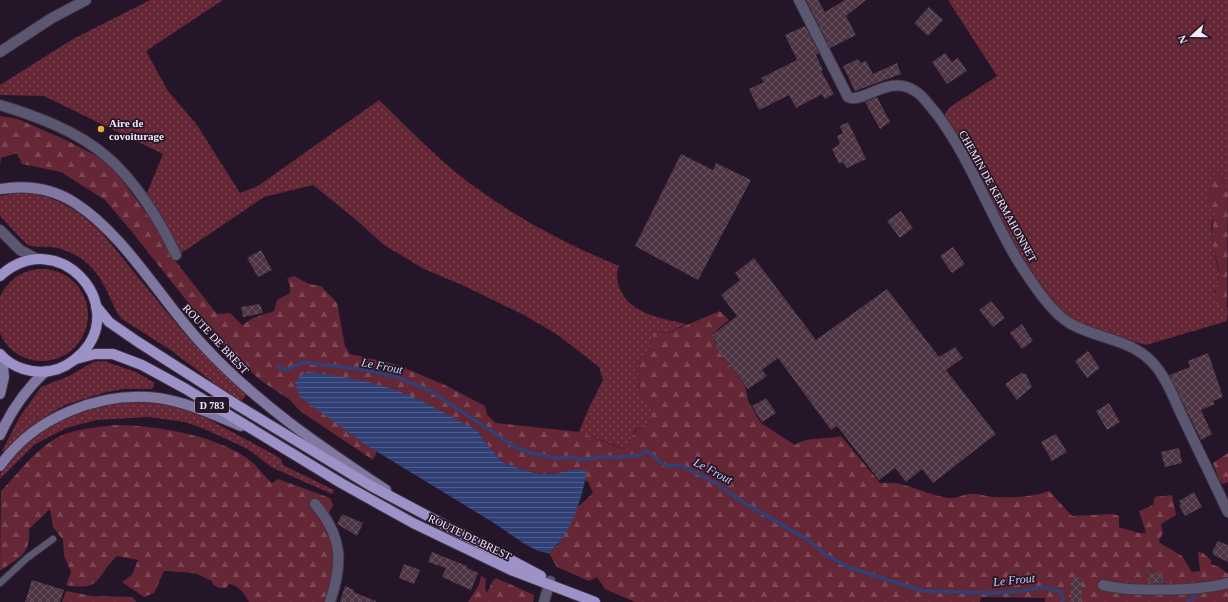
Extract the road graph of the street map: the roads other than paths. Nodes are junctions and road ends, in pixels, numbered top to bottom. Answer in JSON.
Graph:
{"nodes":[{"id":1,"x":86,"y":0,"type":"edge"},
{"id":2,"x":800,"y":0,"type":"edge"},
{"id":3,"x":0,"y":52,"type":"edge"},
{"id":4,"x":0,"y":105,"type":"edge"},
{"id":5,"x":0,"y":189,"type":"edge"},
{"id":6,"x":0,"y":230,"type":"edge"},
{"id":7,"x":176,"y":254,"type":"dead end"},
{"id":8,"x":37,"y":259,"type":"junction"},
{"id":9,"x":0,"y":276,"type":"edge"},
{"id":10,"x":96,"y":306,"type":"junction"},
{"id":11,"x":1,"y":356,"type":"edge"},
{"id":12,"x":76,"y":359,"type":"junction"},
{"id":13,"x":46,"y":372,"type":"junction"},
{"id":14,"x":0,"y":394,"type":"edge"},
{"id":15,"x":0,"y":435,"type":"edge"},
{"id":16,"x":261,"y":435,"type":"junction"},
{"id":17,"x":0,"y":466,"type":"edge"},
{"id":18,"x":316,"y":504,"type":"dead end"},
{"id":19,"x":1228,"y":512,"type":"edge"},
{"id":20,"x":424,"y":515,"type":"junction"},
{"id":21,"x":53,"y":539,"type":"dead end"},
{"id":22,"x":0,"y":583,"type":"edge"},
{"id":23,"x":549,"y":583,"type":"junction"},
{"id":24,"x":1228,"y":583,"type":"edge"},
{"id":25,"x":1102,"y":585,"type":"dead end"},
{"id":26,"x":330,"y":602,"type":"edge"},
{"id":27,"x":544,"y":602,"type":"edge"},
{"id":28,"x":595,"y":602,"type":"edge"}],
"edges":[{"from":1,"to":3,"type":"street"},
{"from":2,"to":19,"type":"street","name":"CHEMIN DE KERMAHONNET"},
{"from":4,"to":7,"type":"street"},
{"from":5,"to":20,"type":"main road","name":"ROUTE DE BREST"},
{"from":6,"to":8,"type":"street"},
{"from":8,"to":9,"type":"main road"},
{"from":8,"to":10,"type":"main road"},
{"from":10,"to":12,"type":"main road"},
{"from":10,"to":20,"type":"main road","name":"ROUTE DE BREST","number":"D 783"},
{"from":11,"to":13,"type":"main road"},
{"from":11,"to":14,"type":"main road"},
{"from":12,"to":13,"type":"main road"},
{"from":12,"to":16,"type":"main road","name":"ROUTE DE BREST","number":"D 783"},
{"from":13,"to":15,"type":"main road"},
{"from":16,"to":17,"type":"main road","name":"ROUTE DE BREST"},
{"from":16,"to":23,"type":"main road","name":"ROUTE DE BREST","number":"D 783"},
{"from":18,"to":26,"type":"street"},
{"from":20,"to":23,"type":"main road","name":"ROUTE DE BREST","number":"D 783"},
{"from":21,"to":22,"type":"lane"},
{"from":23,"to":27,"type":"street"},
{"from":23,"to":28,"type":"main road","name":"ROUTE DE BREST","number":"D 783"},
{"from":24,"to":25,"type":"street"}]}
